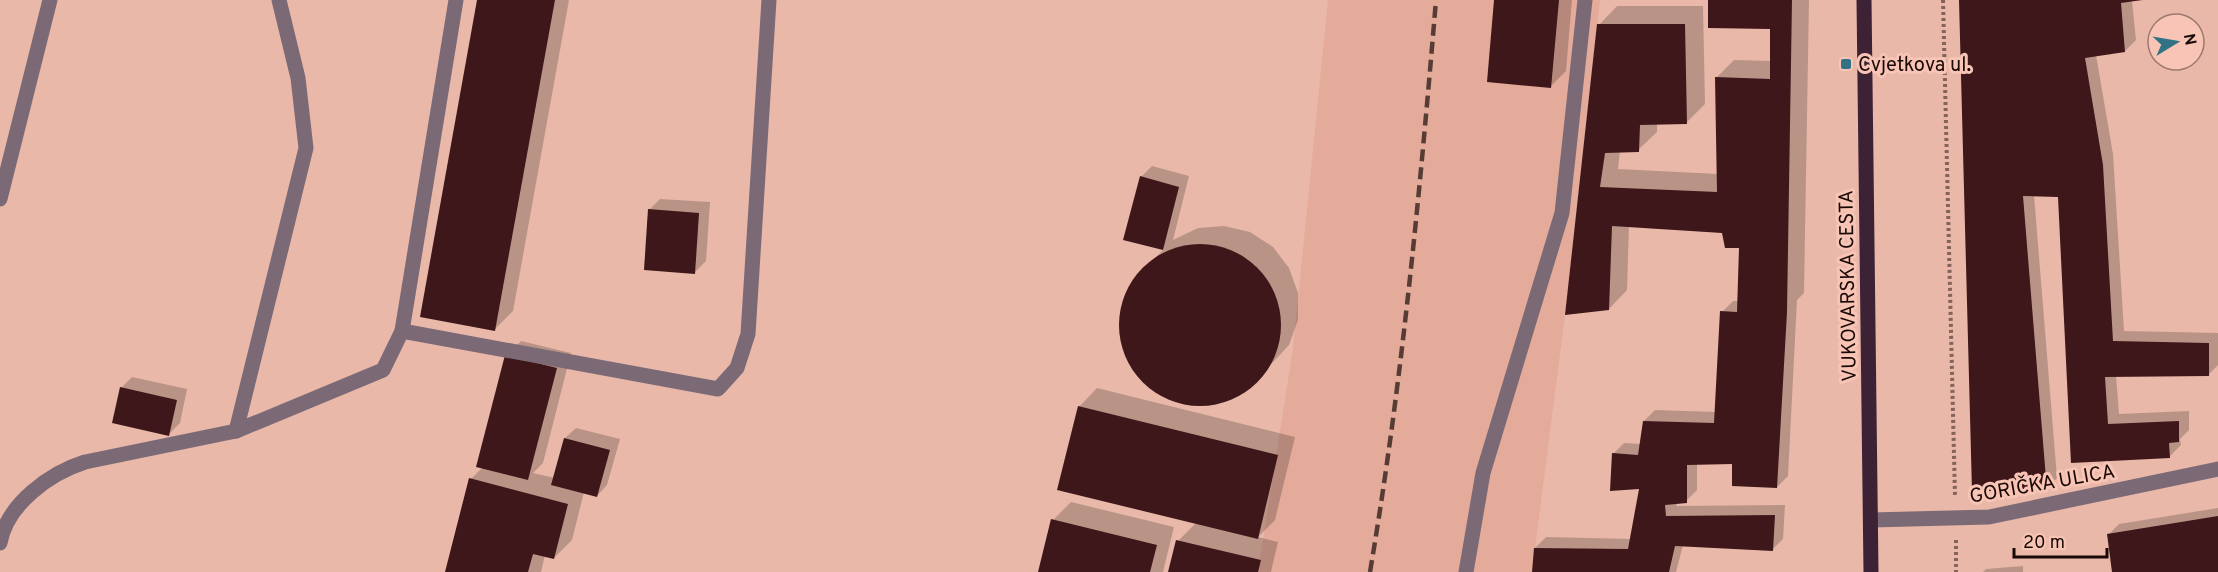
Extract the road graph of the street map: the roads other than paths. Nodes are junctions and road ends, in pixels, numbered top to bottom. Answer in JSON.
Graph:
{"nodes":[{"id":1,"x":50,"y":0,"type":"edge"},
{"id":2,"x":279,"y":0,"type":"edge"},
{"id":3,"x":456,"y":0,"type":"edge"},
{"id":4,"x":769,"y":0,"type":"edge"},
{"id":5,"x":1585,"y":0,"type":"edge"},
{"id":6,"x":1864,"y":0,"type":"edge"},
{"id":7,"x":0,"y":200,"type":"edge"},
{"id":8,"x":402,"y":331,"type":"junction"},
{"id":9,"x":236,"y":431,"type":"junction"},
{"id":10,"x":2218,"y":469,"type":"edge"},
{"id":11,"x":1871,"y":520,"type":"junction"},
{"id":12,"x":0,"y":538,"type":"edge"},
{"id":13,"x":1466,"y":572,"type":"edge"},
{"id":14,"x":1871,"y":572,"type":"edge"}],
"edges":[{"from":1,"to":7,"type":"street"},
{"from":2,"to":9,"type":"street"},
{"from":3,"to":8,"type":"street"},
{"from":4,"to":8,"type":"street"},
{"from":5,"to":13,"type":"street"},
{"from":6,"to":11,"type":"main road","name":"VUKOVARSKA CESTA"},
{"from":8,"to":9,"type":"street"},
{"from":9,"to":12,"type":"street"},
{"from":10,"to":11,"type":"street","name":"GORIČKA ULICA"},
{"from":11,"to":14,"type":"main road","name":"VUKOVARSKA CESTA"}]}
